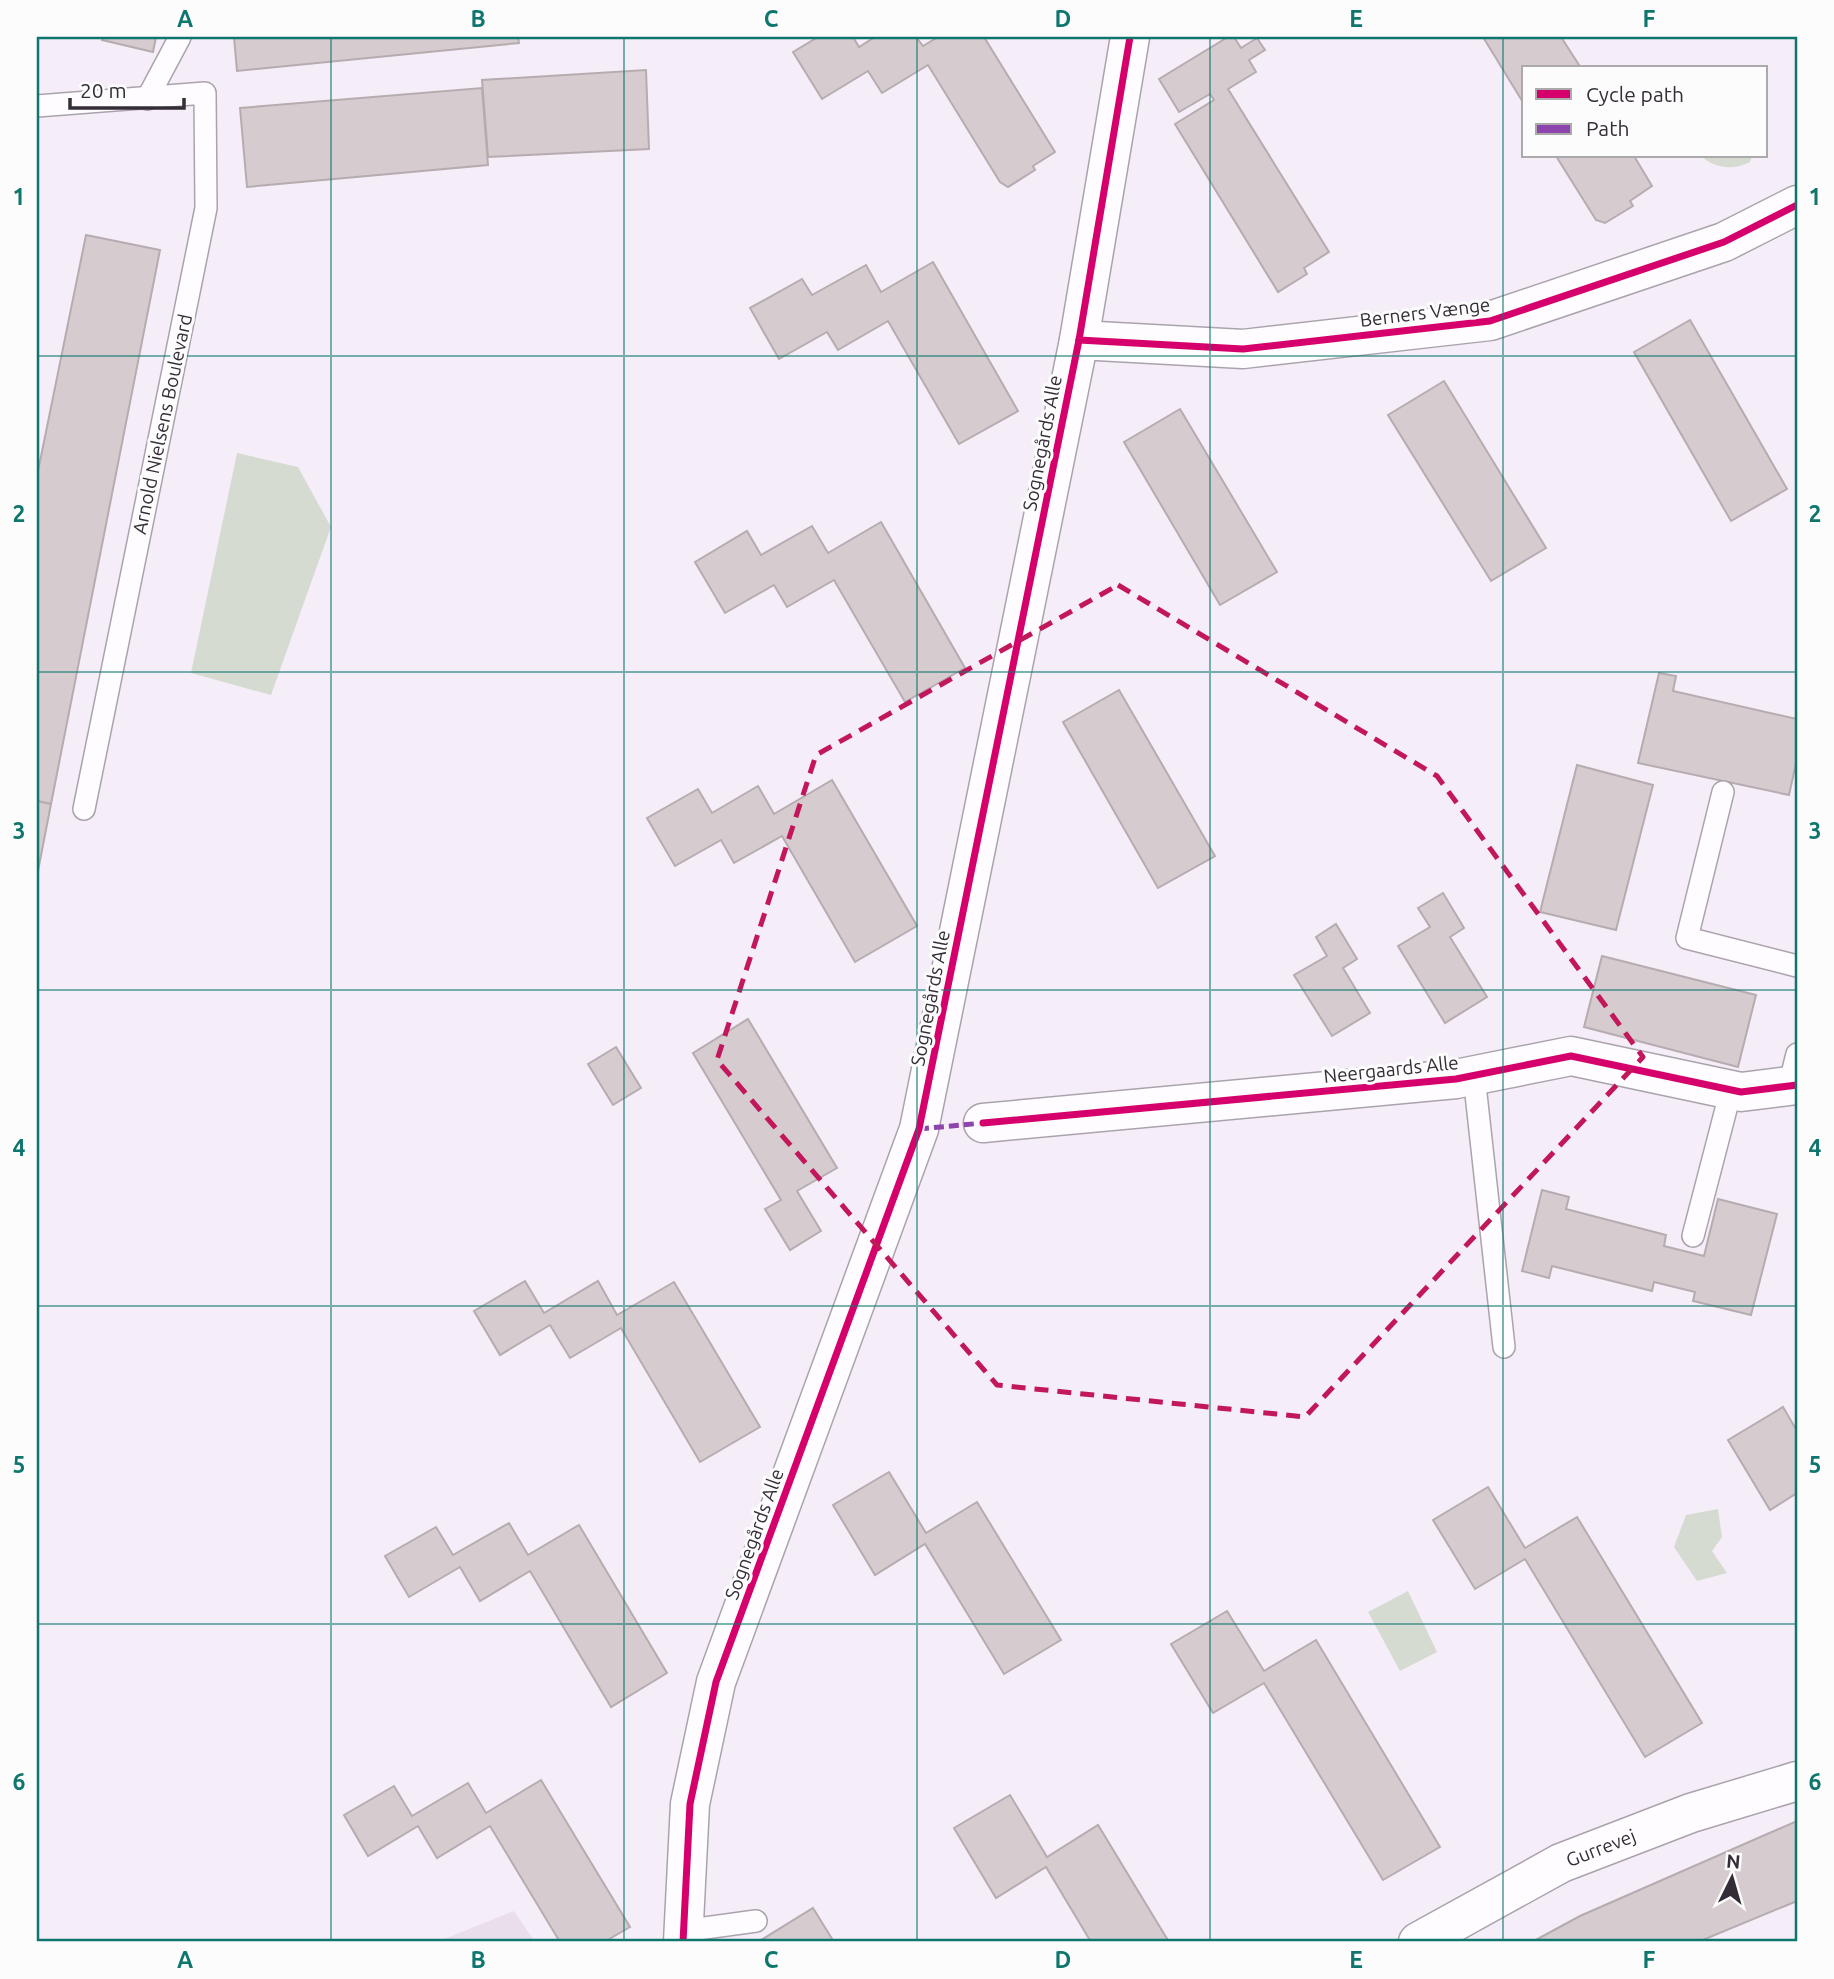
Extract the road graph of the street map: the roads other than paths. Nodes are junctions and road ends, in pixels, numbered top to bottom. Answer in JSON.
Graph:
{"nodes":[{"id":1,"x":180,"y":37,"type":"edge"},
{"id":2,"x":1130,"y":37,"type":"edge"},
{"id":3,"x":147,"y":99,"type":"junction"},
{"id":4,"x":37,"y":106,"type":"edge"},
{"id":5,"x":1797,"y":205,"type":"edge"},
{"id":6,"x":1079,"y":340,"type":"junction"},
{"id":7,"x":1723,"y":792,"type":"dead end"},
{"id":8,"x":84,"y":810,"type":"dead end"},
{"id":9,"x":1797,"y":966,"type":"edge"},
{"id":10,"x":1794,"y":1075,"type":"edge"},
{"id":11,"x":1474,"y":1076,"type":"junction"},
{"id":12,"x":1731,"y":1090,"type":"junction"},
{"id":13,"x":983,"y":1123,"type":"dead end"},
{"id":14,"x":1693,"y":1236,"type":"dead end"},
{"id":15,"x":1504,"y":1347,"type":"dead end"},
{"id":16,"x":1797,"y":1781,"type":"edge"},
{"id":17,"x":756,"y":1920,"type":"dead end"},
{"id":18,"x":683,"y":1936,"type":"edge"},
{"id":19,"x":1418,"y":1942,"type":"edge"}],
"edges":[{"from":1,"to":3,"type":"lane"},
{"from":2,"to":6,"type":"street","name":"Sognegårds Alle"},
{"from":3,"to":4,"type":"lane","name":"Arnold Nielsens Boulevard"},
{"from":3,"to":8,"type":"lane","name":"Arnold Nielsens Boulevard"},
{"from":5,"to":6,"type":"street","name":"Berners Vænge"},
{"from":6,"to":18,"type":"street","name":"Sognegårds Alle"},
{"from":7,"to":9,"type":"lane"},
{"from":10,"to":12,"type":"street","name":"Neergaards Alle"},
{"from":11,"to":12,"type":"street","name":"Neergaards Alle"},
{"from":11,"to":13,"type":"street","name":"Neergaards Alle"},
{"from":11,"to":15,"type":"lane"},
{"from":12,"to":14,"type":"lane"},
{"from":16,"to":19,"type":"street","name":"Gurrevej"},
{"from":17,"to":18,"type":"lane"}]}
